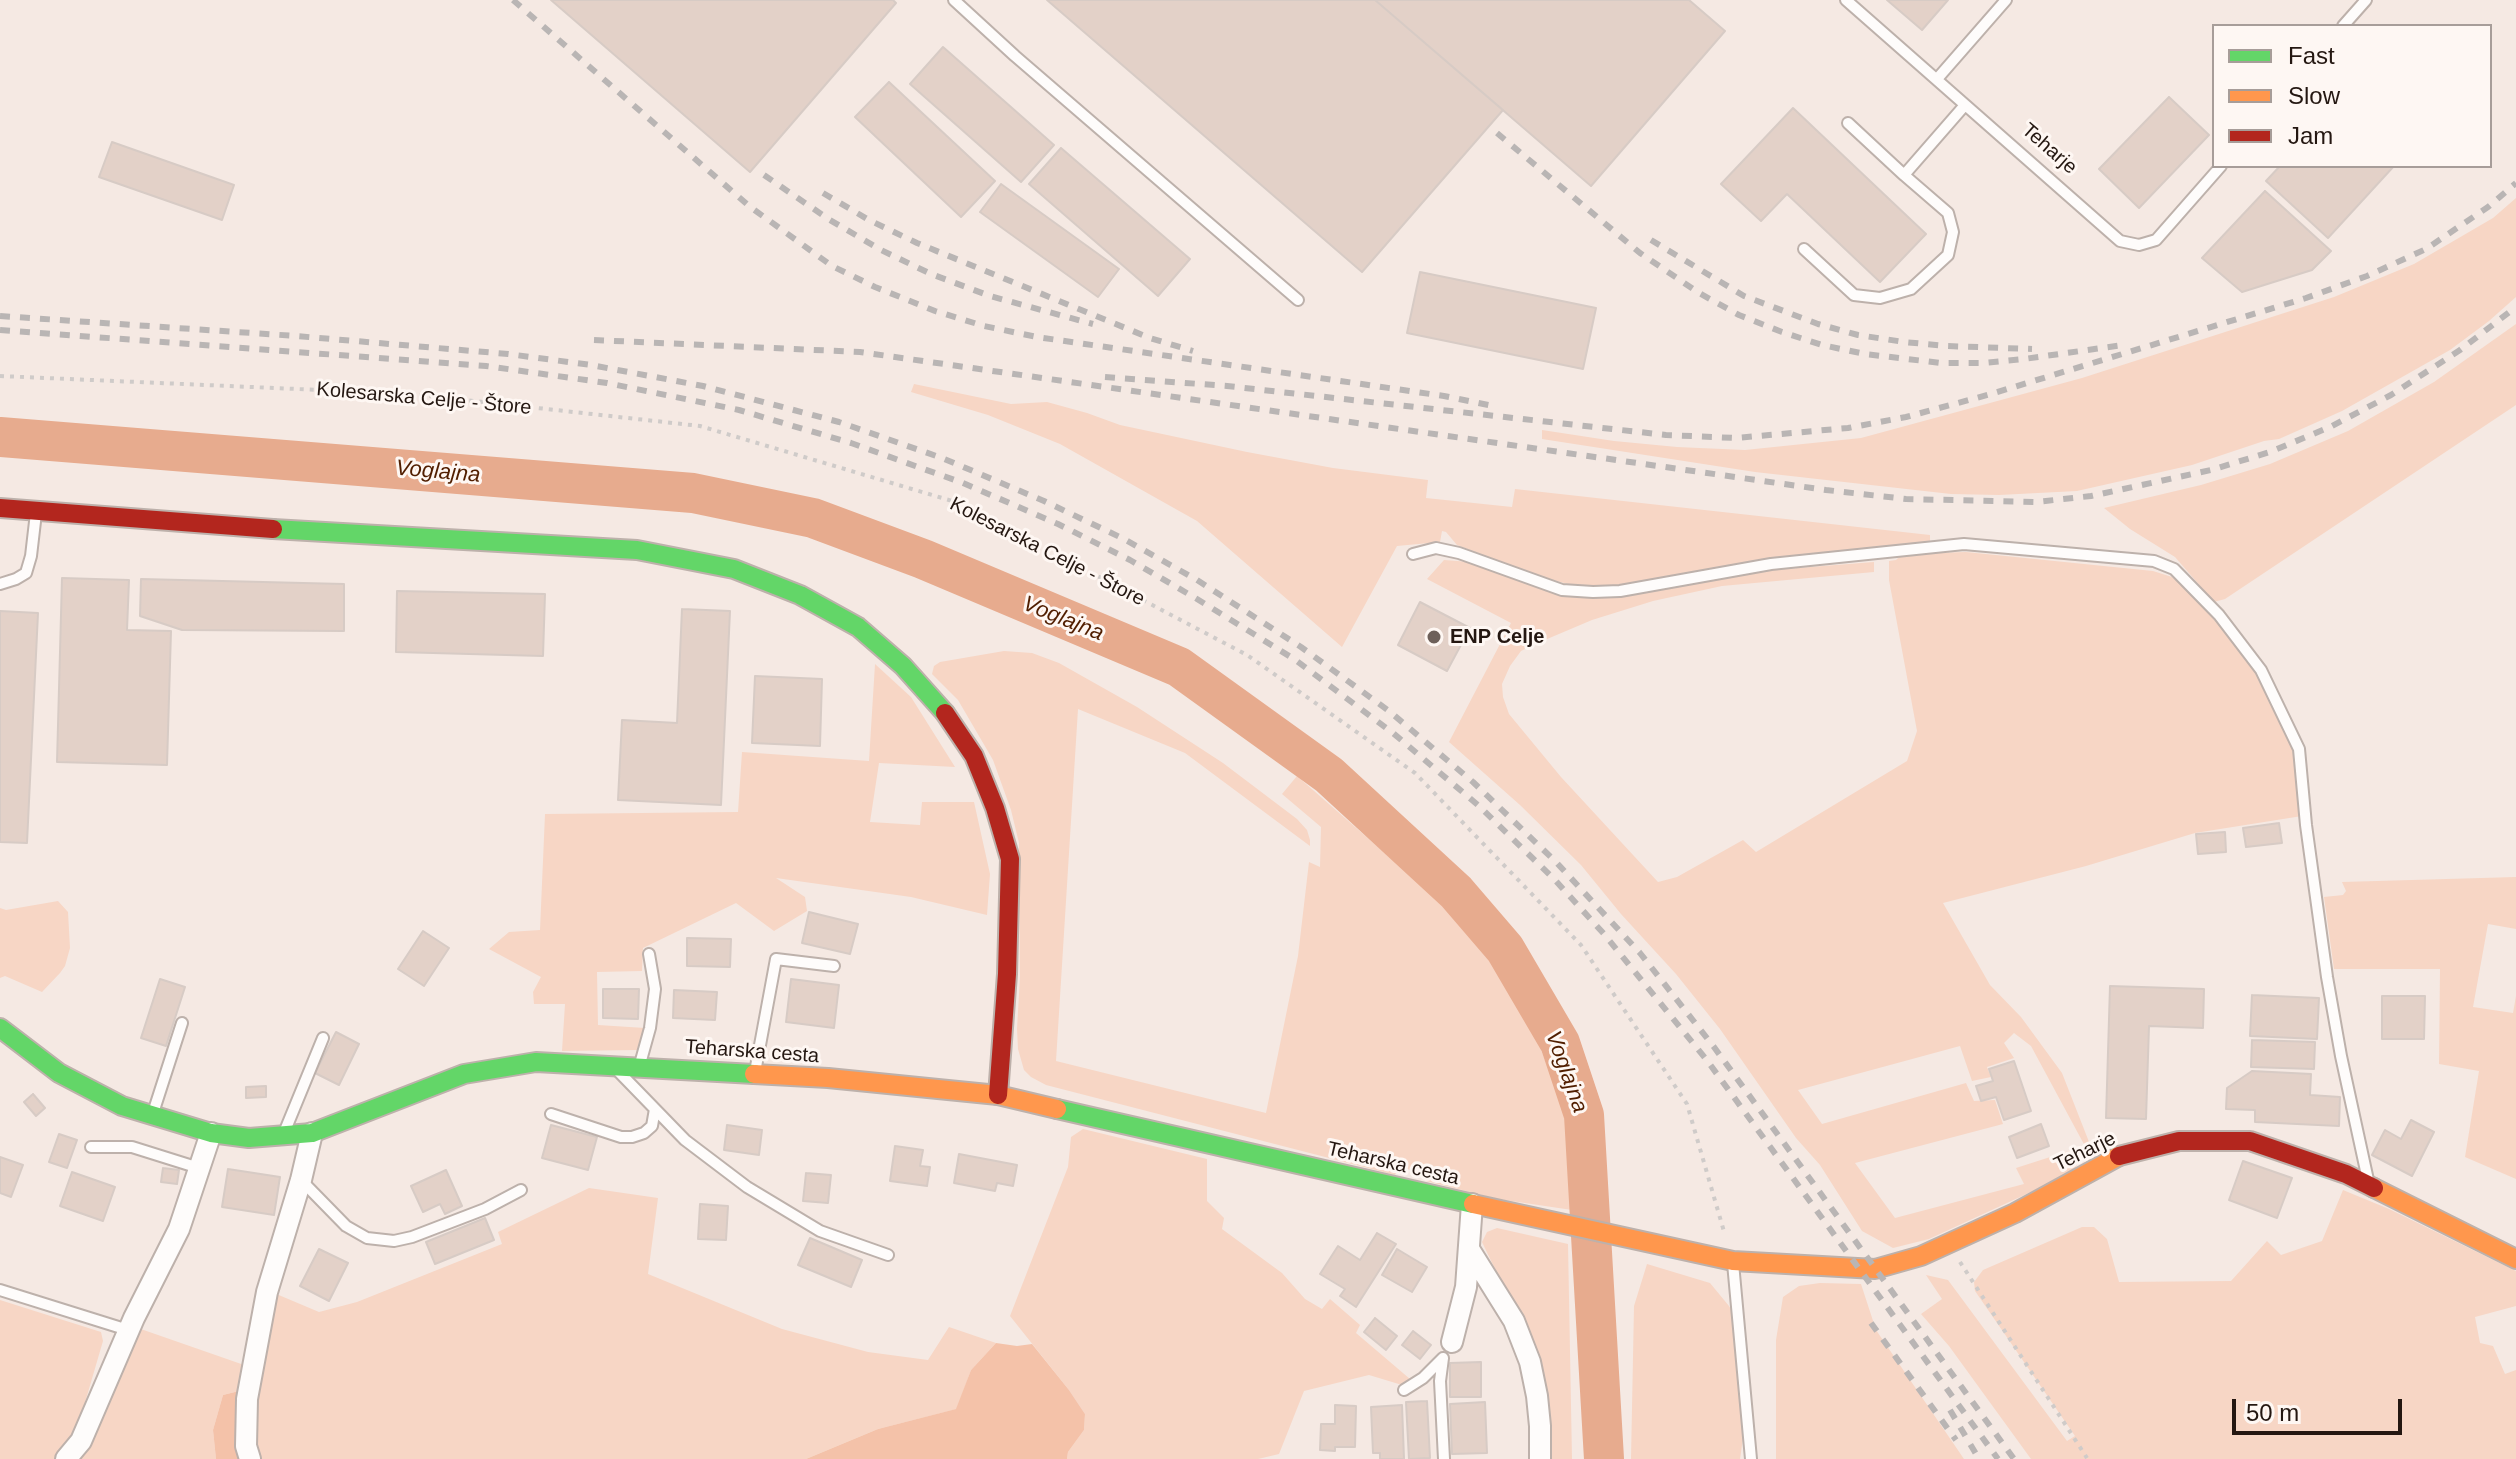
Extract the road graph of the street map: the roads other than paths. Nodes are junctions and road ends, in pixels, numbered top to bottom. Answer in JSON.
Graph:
{"nodes":[{"id":1,"x":954,"y":0,"type":"edge"},
{"id":2,"x":1846,"y":0,"type":"edge"},
{"id":3,"x":2006,"y":0,"type":"edge"},
{"id":4,"x":2366,"y":0,"type":"edge"},
{"id":5,"x":2345,"y":24,"type":"edge"},
{"id":6,"x":1937,"y":79,"type":"junction"},
{"id":7,"x":1965,"y":105,"type":"junction"},
{"id":8,"x":1848,"y":123,"type":"dead end"},
{"id":9,"x":2219,"y":168,"type":"edge"},
{"id":10,"x":1904,"y":175,"type":"junction"},
{"id":11,"x":1804,"y":249,"type":"dead end"},
{"id":12,"x":1298,"y":300,"type":"dead end"},
{"id":13,"x":0,"y":508,"type":"edge"},
{"id":14,"x":37,"y":511,"type":"junction"},
{"id":15,"x":1413,"y":554,"type":"dead end"},
{"id":16,"x":0,"y":584,"type":"edge"},
{"id":17,"x":649,"y":954,"type":"dead end"},
{"id":18,"x":834,"y":966,"type":"dead end"},
{"id":19,"x":182,"y":1023,"type":"dead end"},
{"id":20,"x":0,"y":1028,"type":"edge"},
{"id":21,"x":323,"y":1038,"type":"dead end"},
{"id":22,"x":612,"y":1064,"type":"junction"},
{"id":23,"x":639,"y":1066,"type":"junction"},
{"id":24,"x":754,"y":1074,"type":"junction"},
{"id":25,"x":998,"y":1095,"type":"junction"},
{"id":26,"x":655,"y":1109,"type":"junction"},
{"id":27,"x":551,"y":1114,"type":"dead end"},
{"id":28,"x":152,"y":1115,"type":"junction"},
{"id":29,"x":211,"y":1133,"type":"junction"},
{"id":30,"x":312,"y":1133,"type":"junction"},
{"id":31,"x":283,"y":1135,"type":"junction"},
{"id":32,"x":91,"y":1147,"type":"dead end"},
{"id":33,"x":199,"y":1168,"type":"junction"},
{"id":34,"x":301,"y":1180,"type":"junction"},
{"id":35,"x":2369,"y":1186,"type":"junction"},
{"id":36,"x":521,"y":1190,"type":"dead end"},
{"id":37,"x":1472,"y":1204,"type":"junction"},
{"id":38,"x":1665,"y":1246,"type":"joint"},
{"id":39,"x":1469,"y":1249,"type":"junction"},
{"id":40,"x":888,"y":1255,"type":"dead end"},
{"id":41,"x":2516,"y":1259,"type":"edge"},
{"id":42,"x":1733,"y":1261,"type":"junction"},
{"id":43,"x":0,"y":1290,"type":"edge"},
{"id":44,"x":128,"y":1330,"type":"junction"},
{"id":45,"x":1447,"y":1350,"type":"junction"},
{"id":46,"x":1404,"y":1390,"type":"dead end"},
{"id":47,"x":66,"y":1459,"type":"edge"},
{"id":48,"x":250,"y":1459,"type":"edge"},
{"id":49,"x":1444,"y":1459,"type":"edge"},
{"id":50,"x":1540,"y":1459,"type":"edge"},
{"id":51,"x":1751,"y":1459,"type":"edge"}],
"edges":[{"from":1,"to":12,"type":"lane"},
{"from":2,"to":6,"type":"lane","name":"Teharje"},
{"from":3,"to":6,"type":"lane"},
{"from":4,"to":5,"type":"lane"},
{"from":6,"to":7,"type":"lane","name":"Teharje"},
{"from":7,"to":9,"type":"lane","name":"Teharje"},
{"from":7,"to":10,"type":"lane"},
{"from":8,"to":10,"type":"lane"},
{"from":10,"to":11,"type":"lane"},
{"from":13,"to":14,"type":"street"},
{"from":14,"to":16,"type":"lane"},
{"from":14,"to":25,"type":"street"},
{"from":15,"to":35,"type":"lane"},
{"from":17,"to":23,"type":"lane"},
{"from":18,"to":24,"type":"lane"},
{"from":19,"to":28,"type":"lane"},
{"from":20,"to":28,"type":"street","name":"Teharska cesta"},
{"from":21,"to":31,"type":"lane"},
{"from":22,"to":23,"type":"street","name":"Teharska cesta"},
{"from":22,"to":26,"type":"lane"},
{"from":22,"to":30,"type":"street","name":"Teharska cesta"},
{"from":23,"to":24,"type":"street","name":"Teharska cesta"},
{"from":24,"to":25,"type":"street","name":"Teharska cesta"},
{"from":25,"to":37,"type":"street","name":"Teharska cesta"},
{"from":26,"to":27,"type":"lane"},
{"from":26,"to":40,"type":"lane"},
{"from":28,"to":29,"type":"street","name":"Teharska cesta"},
{"from":29,"to":31,"type":"street","name":"Teharska cesta"},
{"from":29,"to":33,"type":"street"},
{"from":30,"to":31,"type":"street","name":"Teharska cesta"},
{"from":30,"to":34,"type":"street"},
{"from":32,"to":33,"type":"lane"},
{"from":33,"to":44,"type":"street"},
{"from":34,"to":36,"type":"lane"},
{"from":34,"to":48,"type":"street"},
{"from":35,"to":41,"type":"street","name":"Teharje"},
{"from":35,"to":42,"type":"street","name":"Teharje"},
{"from":37,"to":38,"type":"street","name":"Teharska cesta"},
{"from":37,"to":39,"type":"street"},
{"from":38,"to":42,"type":"street","name":"Teharje"},
{"from":39,"to":45,"type":"street"},
{"from":39,"to":50,"type":"street"},
{"from":42,"to":51,"type":"lane"},
{"from":43,"to":44,"type":"lane"},
{"from":44,"to":47,"type":"street"},
{"from":45,"to":46,"type":"lane"},
{"from":45,"to":49,"type":"lane"}]}
